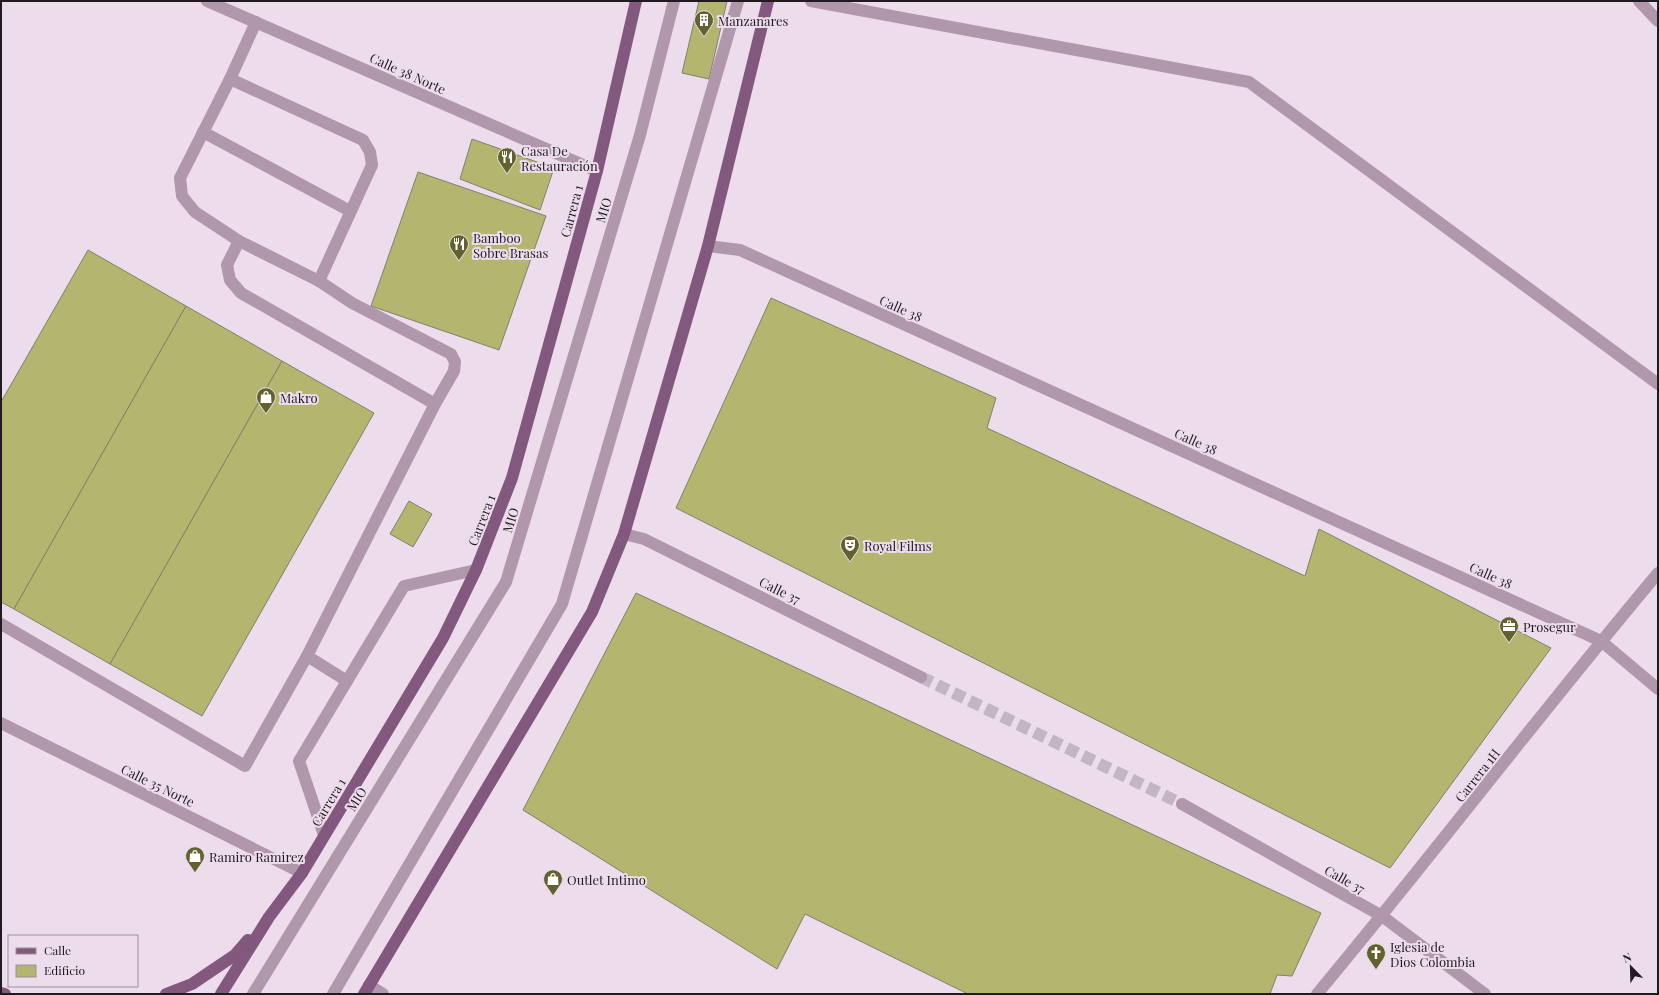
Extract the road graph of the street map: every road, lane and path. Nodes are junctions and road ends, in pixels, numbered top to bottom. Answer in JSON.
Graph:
{"nodes":[{"id":1,"x":208,"y":1,"type":"edge"},
{"id":2,"x":636,"y":1,"type":"edge"},
{"id":3,"x":674,"y":1,"type":"edge"},
{"id":4,"x":738,"y":1,"type":"edge"},
{"id":5,"x":768,"y":1,"type":"edge"},
{"id":6,"x":811,"y":1,"type":"edge"},
{"id":7,"x":1639,"y":1,"type":"edge"},
{"id":8,"x":1658,"y":20,"type":"edge"},
{"id":9,"x":256,"y":22,"type":"junction"},
{"id":10,"x":230,"y":79,"type":"junction"},
{"id":11,"x":203,"y":132,"type":"junction"},
{"id":12,"x":597,"y":170,"type":"junction"},
{"id":13,"x":350,"y":211,"type":"junction"},
{"id":14,"x":239,"y":241,"type":"junction"},
{"id":15,"x":708,"y":246,"type":"junction"},
{"id":16,"x":319,"y":281,"type":"junction"},
{"id":17,"x":1658,"y":384,"type":"edge"},
{"id":18,"x":435,"y":404,"type":"junction"},
{"id":19,"x":624,"y":534,"type":"junction"},
{"id":20,"x":476,"y":570,"type":"junction"},
{"id":21,"x":1658,"y":573,"type":"edge"},
{"id":22,"x":1,"y":624,"type":"edge"},
{"id":23,"x":1601,"y":641,"type":"junction"},
{"id":24,"x":307,"y":656,"type":"junction"},
{"id":25,"x":921,"y":677,"type":"tunnel mouth"},
{"id":26,"x":347,"y":681,"type":"junction"},
{"id":27,"x":1658,"y":689,"type":"edge"},
{"id":28,"x":1,"y":723,"type":"edge"},
{"id":29,"x":1182,"y":804,"type":"tunnel mouth"},
{"id":30,"x":324,"y":835,"type":"junction"},
{"id":31,"x":302,"y":873,"type":"junction"},
{"id":32,"x":1382,"y":916,"type":"junction"},
{"id":33,"x":269,"y":917,"type":"junction"},
{"id":34,"x":367,"y":990,"type":"edge"},
{"id":35,"x":1,"y":992,"type":"edge"},
{"id":36,"x":5,"y":994,"type":"edge"},
{"id":37,"x":166,"y":994,"type":"edge"},
{"id":38,"x":221,"y":994,"type":"edge"},
{"id":39,"x":253,"y":994,"type":"edge"},
{"id":40,"x":333,"y":994,"type":"edge"},
{"id":41,"x":383,"y":994,"type":"edge"},
{"id":42,"x":1318,"y":994,"type":"edge"},
{"id":43,"x":1484,"y":994,"type":"edge"}],
"edges":[{"from":1,"to":9,"type":"street","name":"Calle 38 Norte"},
{"from":2,"to":12,"type":"main road","name":"Carrera 1"},
{"from":3,"to":39,"type":"street","name":"MIO"},
{"from":4,"to":40,"type":"street"},
{"from":5,"to":15,"type":"main road"},
{"from":6,"to":17,"type":"street"},
{"from":7,"to":8,"type":"street"},
{"from":9,"to":10,"type":"street"},
{"from":9,"to":12,"type":"street","name":"Calle 38 Norte"},
{"from":10,"to":11,"type":"street"},
{"from":10,"to":13,"type":"street"},
{"from":11,"to":13,"type":"street"},
{"from":11,"to":14,"type":"street"},
{"from":12,"to":20,"type":"main road","name":"Carrera 1"},
{"from":13,"to":16,"type":"street"},
{"from":14,"to":16,"type":"street"},
{"from":14,"to":18,"type":"street"},
{"from":15,"to":19,"type":"main road"},
{"from":15,"to":23,"type":"street","name":"Calle 38"},
{"from":16,"to":18,"type":"street"},
{"from":18,"to":24,"type":"street"},
{"from":19,"to":25,"type":"street","name":"Calle 37"},
{"from":19,"to":34,"type":"main road"},
{"from":20,"to":26,"type":"street"},
{"from":20,"to":30,"type":"main road","name":"Carrera 1"},
{"from":21,"to":23,"type":"street","name":"Carrera 1H"},
{"from":22,"to":24,"type":"street"},
{"from":23,"to":27,"type":"street","name":"Calle 38"},
{"from":23,"to":32,"type":"street","name":"Carrera 1H"},
{"from":24,"to":26,"type":"street"},
{"from":26,"to":30,"type":"street"},
{"from":28,"to":31,"type":"street","name":"Calle 35 Norte"},
{"from":29,"to":32,"type":"street","name":"Calle 37"},
{"from":30,"to":31,"type":"main road","name":"Carrera 1"},
{"from":31,"to":33,"type":"main road","name":"Carrera 1"},
{"from":32,"to":42,"type":"street","name":"Carrera 1H"},
{"from":32,"to":43,"type":"street","name":"Calle 37"},
{"from":33,"to":37,"type":"main road"},
{"from":33,"to":38,"type":"main road","name":"Carrera 1"},
{"from":34,"to":41,"type":"street"},
{"from":35,"to":36,"type":"main road"}]}
